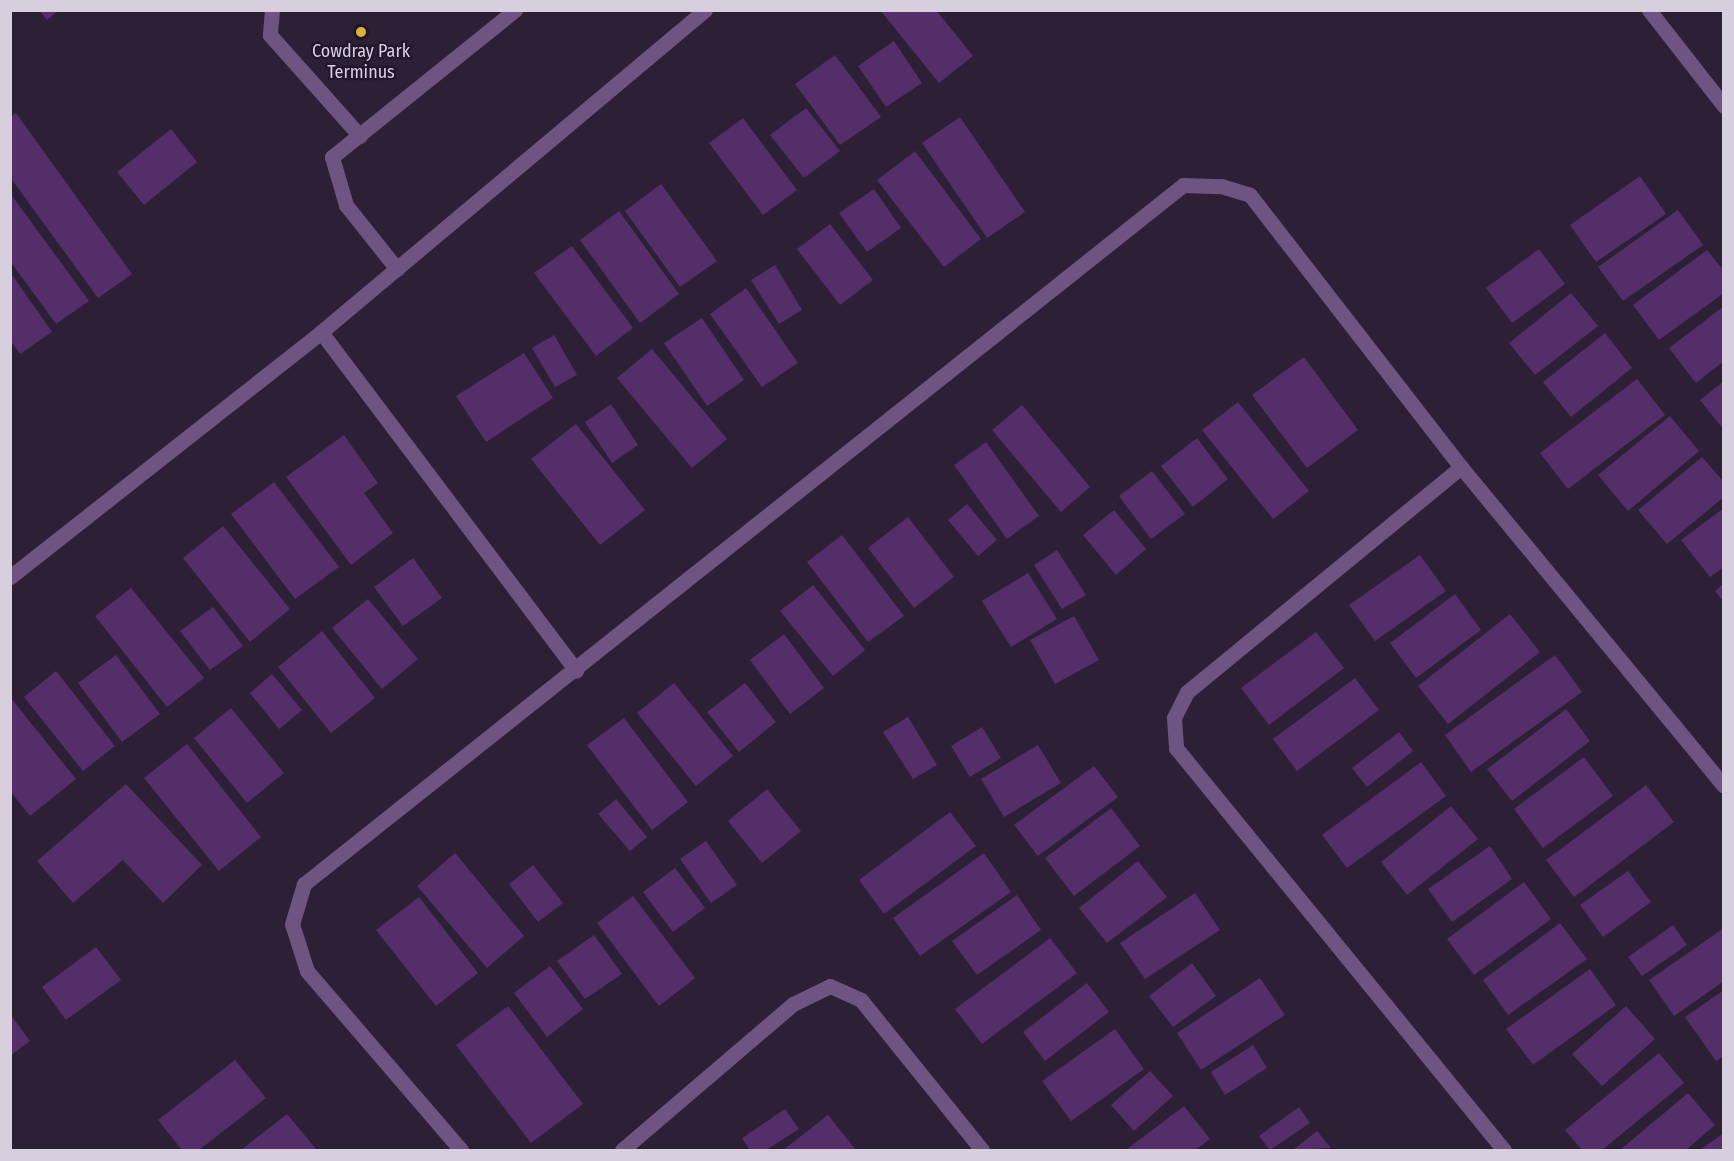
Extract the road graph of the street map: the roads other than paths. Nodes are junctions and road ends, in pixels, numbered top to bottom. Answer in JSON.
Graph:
{"nodes":[{"id":1,"x":272,"y":10,"type":"edge"},
{"id":2,"x":515,"y":10,"type":"edge"},
{"id":3,"x":705,"y":10,"type":"edge"},
{"id":4,"x":1649,"y":10,"type":"edge"},
{"id":5,"x":1724,"y":106,"type":"edge"},
{"id":6,"x":360,"y":136,"type":"junction"},
{"id":7,"x":397,"y":269,"type":"junction"},
{"id":8,"x":321,"y":332,"type":"junction"},
{"id":9,"x":1461,"y":467,"type":"junction"},
{"id":10,"x":10,"y":577,"type":"edge"},
{"id":11,"x":576,"y":671,"type":"junction"},
{"id":12,"x":1724,"y":786,"type":"edge"},
{"id":13,"x":461,"y":1150,"type":"edge"},
{"id":14,"x":622,"y":1150,"type":"edge"},
{"id":15,"x":982,"y":1150,"type":"edge"},
{"id":16,"x":1504,"y":1150,"type":"edge"}],
"edges":[{"from":1,"to":6,"type":"street"},
{"from":2,"to":6,"type":"street"},
{"from":3,"to":7,"type":"street"},
{"from":4,"to":5,"type":"street"},
{"from":6,"to":7,"type":"street"},
{"from":7,"to":8,"type":"street"},
{"from":8,"to":10,"type":"street"},
{"from":8,"to":11,"type":"street"},
{"from":9,"to":11,"type":"street"},
{"from":9,"to":12,"type":"street"},
{"from":9,"to":16,"type":"street"},
{"from":11,"to":13,"type":"street"},
{"from":14,"to":15,"type":"street"}]}
